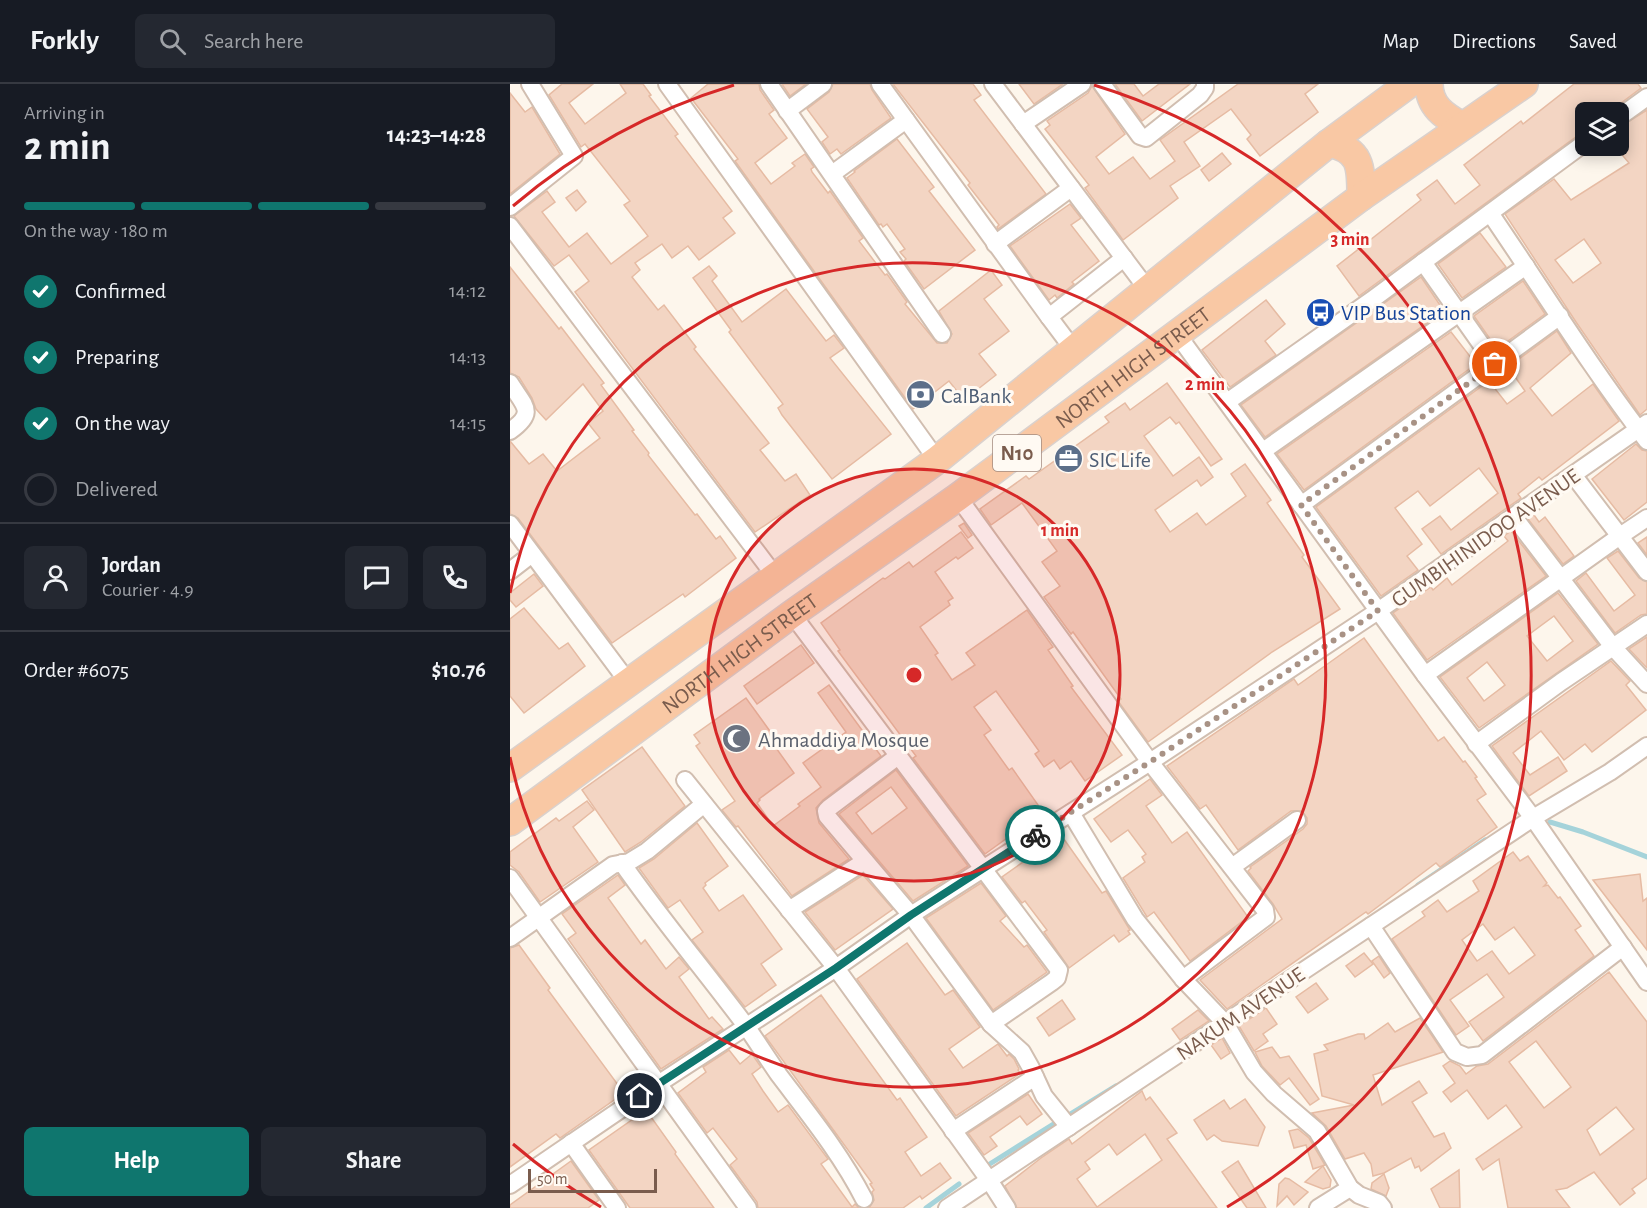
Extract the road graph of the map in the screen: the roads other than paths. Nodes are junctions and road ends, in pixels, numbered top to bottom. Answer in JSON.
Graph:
{"nodes":[{"id":1,"x":530,"y":84,"type":"edge"},
{"id":2,"x":667,"y":84,"type":"edge"},
{"id":3,"x":769,"y":84,"type":"edge"},
{"id":4,"x":823,"y":84,"type":"edge"},
{"id":5,"x":880,"y":84,"type":"edge"},
{"id":6,"x":993,"y":84,"type":"edge"},
{"id":7,"x":1082,"y":84,"type":"edge"},
{"id":8,"x":1102,"y":84,"type":"edge"},
{"id":9,"x":1205,"y":84,"type":"edge"},
{"id":10,"x":1410,"y":84,"type":"edge"},
{"id":11,"x":1429,"y":84,"type":"edge"},
{"id":12,"x":1524,"y":84,"type":"edge"},
{"id":13,"x":1647,"y":97,"type":"edge"},
{"id":14,"x":1629,"y":110,"type":"edge"},
{"id":15,"x":787,"y":111,"type":"junction"},
{"id":16,"x":906,"y":120,"type":"junction"},
{"id":17,"x":1023,"y":124,"type":"junction"},
{"id":18,"x":1462,"y":126,"type":"junction"},
{"id":19,"x":1329,"y":143,"type":"junction"},
{"id":20,"x":1575,"y":150,"type":"edge"},
{"id":21,"x":832,"y":174,"type":"junction"},
{"id":22,"x":1071,"y":188,"type":"junction"},
{"id":23,"x":1361,"y":197,"type":"junction"},
{"id":24,"x":510,"y":207,"type":"edge"},
{"id":25,"x":1490,"y":213,"type":"junction"},
{"id":26,"x":510,"y":226,"type":"edge"},
{"id":27,"x":995,"y":244,"type":"junction"},
{"id":28,"x":1124,"y":258,"type":"junction"},
{"id":29,"x":1424,"y":262,"type":"junction"},
{"id":30,"x":1526,"y":266,"type":"junction"},
{"id":31,"x":1148,"y":290,"type":"junction"},
{"id":32,"x":1459,"y":313,"type":"junction"},
{"id":33,"x":1560,"y":316,"type":"junction"},
{"id":34,"x":1049,"y":317,"type":"junction"},
{"id":35,"x":942,"y":334,"type":"dead end"},
{"id":36,"x":1177,"y":334,"type":"junction"},
{"id":37,"x":1073,"y":349,"type":"junction"},
{"id":38,"x":1495,"y":364,"type":"junction"},
{"id":39,"x":510,"y":383,"type":"edge"},
{"id":40,"x":1227,"y":402,"type":"junction"},
{"id":41,"x":510,"y":431,"type":"edge"},
{"id":42,"x":1644,"y":431,"type":"edge"},
{"id":43,"x":1263,"y":451,"type":"junction"},
{"id":44,"x":937,"y":460,"type":"junction"},
{"id":45,"x":1574,"y":476,"type":"junction"},
{"id":46,"x":958,"y":497,"type":"junction"},
{"id":47,"x":1301,"y":505,"type":"junction"},
{"id":48,"x":1514,"y":517,"type":"junction"},
{"id":49,"x":1647,"y":518,"type":"edge"},
{"id":50,"x":510,"y":524,"type":"edge"},
{"id":51,"x":1620,"y":536,"type":"junction"},
{"id":52,"x":532,"y":554,"type":"junction"},
{"id":53,"x":510,"y":571,"type":"edge"},
{"id":54,"x":1647,"y":572,"type":"edge"},
{"id":55,"x":775,"y":576,"type":"junction"},
{"id":56,"x":1560,"y":578,"type":"junction"},
{"id":57,"x":1378,"y":611,"type":"junction"},
{"id":58,"x":792,"y":614,"type":"junction"},
{"id":59,"x":1647,"y":624,"type":"edge"},
{"id":60,"x":1613,"y":647,"type":"junction"},
{"id":61,"x":1425,"y":675,"type":"junction"},
{"id":62,"x":628,"y":682,"type":"junction"},
{"id":63,"x":1647,"y":684,"type":"edge"},
{"id":64,"x":1476,"y":744,"type":"junction"},
{"id":65,"x":1647,"y":746,"type":"edge"},
{"id":66,"x":898,"y":756,"type":"junction"},
{"id":67,"x":1150,"y":762,"type":"junction"},
{"id":68,"x":510,"y":768,"type":"edge"},
{"id":69,"x":685,"y":780,"type":"dead end"},
{"id":70,"x":704,"y":804,"type":"junction"},
{"id":71,"x":1071,"y":813,"type":"junction"},
{"id":72,"x":1533,"y":818,"type":"junction"},
{"id":73,"x":1297,"y":820,"type":"dead end"},
{"id":74,"x":510,"y":822,"type":"edge"},
{"id":75,"x":866,"y":861,"type":"junction"},
{"id":76,"x":622,"y":863,"type":"junction"},
{"id":77,"x":1232,"y":867,"type":"junction"},
{"id":78,"x":982,"y":869,"type":"junction"},
{"id":79,"x":510,"y":878,"type":"edge"},
{"id":80,"x":789,"y":910,"type":"junction"},
{"id":81,"x":911,"y":915,"type":"junction"},
{"id":82,"x":539,"y":918,"type":"junction"},
{"id":83,"x":1371,"y":926,"type":"junction"},
{"id":84,"x":510,"y":938,"type":"edge"},
{"id":85,"x":1623,"y":947,"type":"junction"},
{"id":86,"x":836,"y":968,"type":"junction"},
{"id":87,"x":1183,"y":979,"type":"junction"},
{"id":88,"x":1647,"y":982,"type":"edge"},
{"id":89,"x":1225,"y":1023,"type":"junction"},
{"id":90,"x":991,"y":1024,"type":"junction"},
{"id":91,"x":746,"y":1027,"type":"junction"},
{"id":92,"x":1035,"y":1077,"type":"junction"},
{"id":93,"x":658,"y":1084,"type":"junction"},
{"id":94,"x":1069,"y":1127,"type":"junction"},
{"id":95,"x":953,"y":1131,"type":"junction"},
{"id":96,"x":571,"y":1143,"type":"junction"},
{"id":97,"x":989,"y":1180,"type":"junction"},
{"id":98,"x":510,"y":1185,"type":"edge"},
{"id":99,"x":1350,"y":1188,"type":"junction"},
{"id":100,"x":864,"y":1199,"type":"dead end"},
{"id":101,"x":609,"y":1205,"type":"edge"},
{"id":102,"x":748,"y":1208,"type":"edge"},
{"id":103,"x":946,"y":1208,"type":"edge"},
{"id":104,"x":1007,"y":1208,"type":"edge"},
{"id":105,"x":1318,"y":1208,"type":"edge"},
{"id":106,"x":1383,"y":1208,"type":"edge"}],
"edges":[{"from":1,"to":24,"type":"street"},
{"from":2,"to":44,"type":"street"},
{"from":3,"to":15,"type":"street"},
{"from":4,"to":15,"type":"street"},
{"from":5,"to":16,"type":"street"},
{"from":6,"to":17,"type":"street"},
{"from":7,"to":17,"type":"street"},
{"from":8,"to":9,"type":"street"},
{"from":10,"to":19,"type":"highway","name":"NORTH HIGH STREET","number":"N10"},
{"from":11,"to":18,"type":"highway"},
{"from":12,"to":18,"type":"highway","name":"NORTH HIGH STREET","number":"N10"},
{"from":13,"to":14,"type":"street"},
{"from":15,"to":21,"type":"street"},
{"from":16,"to":21,"type":"street"},
{"from":16,"to":27,"type":"street"},
{"from":17,"to":22,"type":"street"},
{"from":18,"to":23,"type":"highway","name":"NORTH HIGH STREET","number":"N10"},
{"from":19,"to":23,"type":"highway"},
{"from":19,"to":31,"type":"highway","name":"NORTH HIGH STREET","number":"N10"},
{"from":20,"to":25,"type":"street"},
{"from":21,"to":35,"type":"street"},
{"from":22,"to":27,"type":"street"},
{"from":22,"to":28,"type":"street"},
{"from":23,"to":36,"type":"highway","name":"NORTH HIGH STREET","number":"N10"},
{"from":25,"to":29,"type":"street"},
{"from":25,"to":30,"type":"street"},
{"from":26,"to":55,"type":"street"},
{"from":27,"to":34,"type":"street"},
{"from":28,"to":31,"type":"street"},
{"from":28,"to":34,"type":"street"},
{"from":29,"to":32,"type":"street"},
{"from":29,"to":40,"type":"street"},
{"from":30,"to":32,"type":"street"},
{"from":30,"to":33,"type":"street"},
{"from":31,"to":37,"type":"highway","name":"NORTH HIGH STREET","number":"N10"},
{"from":32,"to":38,"type":"street"},
{"from":32,"to":43,"type":"street"},
{"from":33,"to":38,"type":"street"},
{"from":33,"to":42,"type":"street"},
{"from":34,"to":37,"type":"street"},
{"from":36,"to":40,"type":"street"},
{"from":36,"to":46,"type":"highway","name":"NORTH HIGH STREET","number":"N10"},
{"from":37,"to":44,"type":"highway","name":"NORTH HIGH STREET","number":"N10"},
{"from":38,"to":47,"type":"street"},
{"from":39,"to":41,"type":"street"},
{"from":40,"to":43,"type":"street"},
{"from":42,"to":45,"type":"street","name":"GUMBIHINIDOO AVENUE"},
{"from":43,"to":47,"type":"street"},
{"from":44,"to":55,"type":"highway","name":"NORTH HIGH STREET","number":"N10"},
{"from":45,"to":48,"type":"street","name":"GUMBIHINIDOO AVENUE"},
{"from":45,"to":51,"type":"street"},
{"from":46,"to":58,"type":"highway","name":"NORTH HIGH STREET","number":"N10"},
{"from":46,"to":67,"type":"street"},
{"from":47,"to":57,"type":"street"},
{"from":48,"to":56,"type":"street"},
{"from":48,"to":57,"type":"street","name":"GUMBIHINIDOO AVENUE"},
{"from":49,"to":51,"type":"street"},
{"from":50,"to":52,"type":"street"},
{"from":51,"to":54,"type":"street"},
{"from":51,"to":56,"type":"street"},
{"from":52,"to":53,"type":"street"},
{"from":52,"to":62,"type":"street"},
{"from":55,"to":62,"type":"highway","name":"NORTH HIGH STREET","number":"N10"},
{"from":56,"to":60,"type":"street"},
{"from":56,"to":61,"type":"street"},
{"from":57,"to":61,"type":"street"},
{"from":57,"to":67,"type":"street","name":"GUMBIHINIDOO AVENUE"},
{"from":58,"to":66,"type":"street"},
{"from":58,"to":74,"type":"highway","name":"NORTH HIGH STREET","number":"N10"},
{"from":59,"to":60,"type":"street"},
{"from":60,"to":63,"type":"street"},
{"from":60,"to":64,"type":"street"},
{"from":61,"to":64,"type":"street"},
{"from":62,"to":68,"type":"highway","name":"NORTH HIGH STREET","number":"N10"},
{"from":64,"to":72,"type":"street"},
{"from":65,"to":72,"type":"street","name":"NAKUM AVENUE"},
{"from":66,"to":75,"type":"street"},
{"from":66,"to":78,"type":"street"},
{"from":67,"to":71,"type":"street","name":"GUMBIHINIDOO AVENUE"},
{"from":67,"to":77,"type":"street"},
{"from":69,"to":70,"type":"street"},
{"from":70,"to":76,"type":"street"},
{"from":70,"to":80,"type":"street"},
{"from":71,"to":78,"type":"street","name":"GUMBIHINIDOO AVENUE"},
{"from":71,"to":87,"type":"street"},
{"from":72,"to":83,"type":"street","name":"NAKUM AVENUE"},
{"from":72,"to":85,"type":"street"},
{"from":73,"to":77,"type":"street"},
{"from":75,"to":80,"type":"street"},
{"from":75,"to":81,"type":"street"},
{"from":76,"to":82,"type":"street"},
{"from":76,"to":91,"type":"street"},
{"from":77,"to":87,"type":"street"},
{"from":78,"to":81,"type":"street","name":"GUMBIHINIDOO AVENUE"},
{"from":78,"to":90,"type":"street"},
{"from":79,"to":82,"type":"street"},
{"from":80,"to":86,"type":"street"},
{"from":81,"to":86,"type":"street","name":"GUMBIHINIDOO AVENUE"},
{"from":81,"to":90,"type":"street"},
{"from":82,"to":84,"type":"street"},
{"from":82,"to":93,"type":"street"},
{"from":83,"to":85,"type":"street"},
{"from":83,"to":89,"type":"street","name":"NAKUM AVENUE"},
{"from":85,"to":88,"type":"street"},
{"from":86,"to":91,"type":"street","name":"GUMBIHINIDOO AVENUE"},
{"from":86,"to":95,"type":"street"},
{"from":87,"to":89,"type":"street"},
{"from":89,"to":94,"type":"street","name":"NAKUM AVENUE"},
{"from":89,"to":99,"type":"street"},
{"from":90,"to":92,"type":"street"},
{"from":91,"to":93,"type":"street","name":"GUMBIHINIDOO AVENUE"},
{"from":91,"to":100,"type":"street"},
{"from":92,"to":94,"type":"street"},
{"from":92,"to":95,"type":"street"},
{"from":93,"to":96,"type":"street","name":"GUMBIHINIDOO AVENUE"},
{"from":93,"to":102,"type":"street"},
{"from":94,"to":97,"type":"street","name":"NAKUM AVENUE"},
{"from":95,"to":97,"type":"street"},
{"from":96,"to":98,"type":"street","name":"GUMBIHINIDOO AVENUE"},
{"from":96,"to":101,"type":"street"},
{"from":97,"to":103,"type":"street","name":"NAKUM AVENUE"},
{"from":97,"to":104,"type":"street"},
{"from":99,"to":105,"type":"street"},
{"from":99,"to":106,"type":"street"}]}
